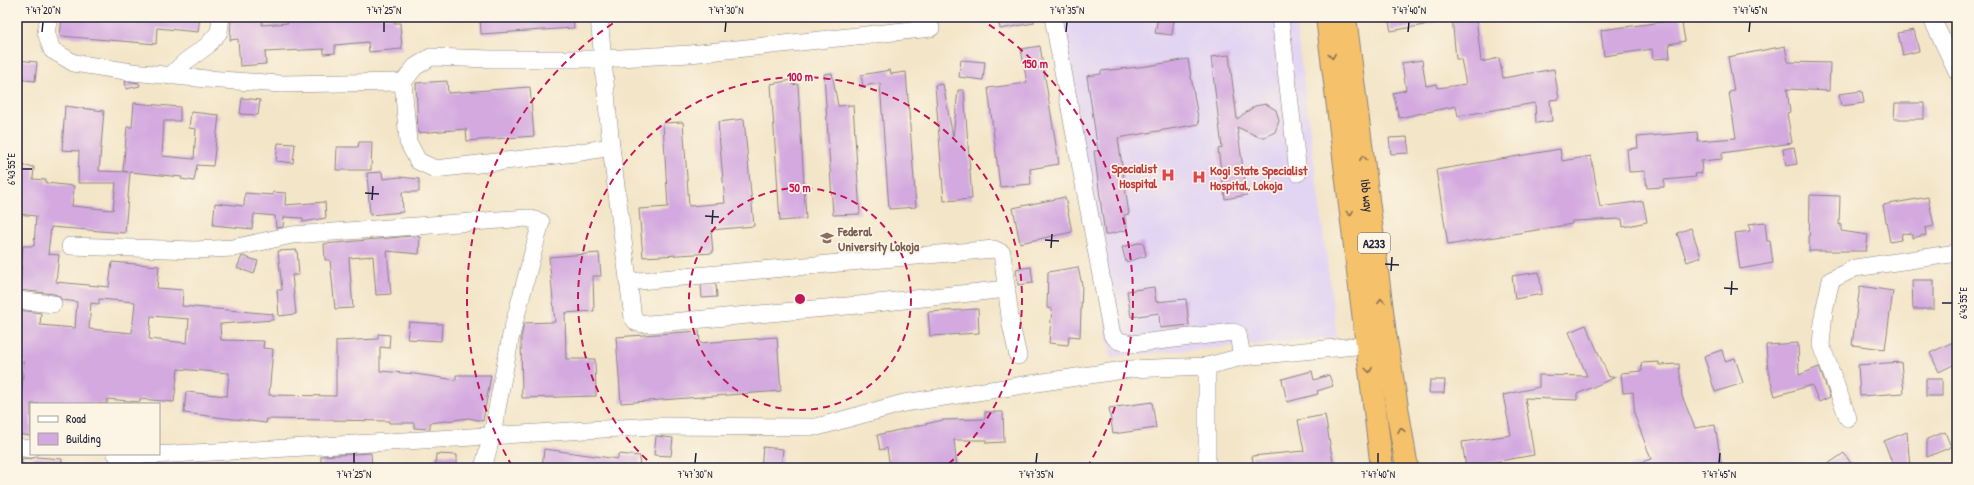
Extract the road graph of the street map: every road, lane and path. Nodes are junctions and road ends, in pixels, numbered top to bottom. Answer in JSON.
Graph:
{"nodes":[{"id":1,"x":49,"y":17,"type":"edge"},
{"id":2,"x":221,"y":17,"type":"edge"},
{"id":3,"x":599,"y":17,"type":"edge"},
{"id":4,"x":1053,"y":17,"type":"edge"},
{"id":5,"x":1280,"y":17,"type":"edge"},
{"id":6,"x":1328,"y":17,"type":"edge"},
{"id":7,"x":1345,"y":17,"type":"edge"},
{"id":8,"x":1930,"y":17,"type":"edge"},
{"id":9,"x":931,"y":28,"type":"dead end"},
{"id":10,"x":603,"y":59,"type":"junction"},
{"id":11,"x":1957,"y":71,"type":"edge"},
{"id":12,"x":170,"y":76,"type":"junction"},
{"id":13,"x":403,"y":82,"type":"junction"},
{"id":14,"x":611,"y":147,"type":"junction"},
{"id":15,"x":1298,"y":173,"type":"dead end"},
{"id":16,"x":70,"y":246,"type":"dead end"},
{"id":17,"x":1957,"y":252,"type":"edge"},
{"id":18,"x":628,"y":282,"type":"junction"},
{"id":19,"x":1006,"y":289,"type":"junction"},
{"id":20,"x":17,"y":300,"type":"edge"},
{"id":21,"x":53,"y":304,"type":"dead end"},
{"id":22,"x":1366,"y":345,"type":"junction"},
{"id":23,"x":1018,"y":356,"type":"dead end"},
{"id":24,"x":1242,"y":357,"type":"junction"},
{"id":25,"x":1207,"y":366,"type":"junction"},
{"id":26,"x":1848,"y":418,"type":"dead end"},
{"id":27,"x":492,"y":435,"type":"junction"},
{"id":28,"x":17,"y":447,"type":"edge"},
{"id":29,"x":30,"y":449,"type":"edge"},
{"id":30,"x":160,"y":455,"type":"edge"},
{"id":31,"x":484,"y":468,"type":"edge"},
{"id":32,"x":1207,"y":468,"type":"edge"},
{"id":33,"x":1382,"y":468,"type":"edge"},
{"id":34,"x":1407,"y":468,"type":"edge"}],
"edges":[{"from":1,"to":12,"type":"street"},
{"from":2,"to":12,"type":"street"},
{"from":3,"to":10,"type":"street"},
{"from":4,"to":24,"type":"street"},
{"from":5,"to":15,"type":"street"},
{"from":6,"to":22,"type":"highway","number":"A233","one_way":true},
{"from":34,"to":7,"type":"highway","name":"Ibb way","number":"A233","one_way":true},
{"from":8,"to":11,"type":"street"},
{"from":9,"to":10,"type":"street"},
{"from":10,"to":13,"type":"street"},
{"from":10,"to":14,"type":"street"},
{"from":12,"to":13,"type":"street"},
{"from":13,"to":14,"type":"street"},
{"from":14,"to":18,"type":"street"},
{"from":16,"to":27,"type":"street"},
{"from":17,"to":26,"type":"street"},
{"from":18,"to":19,"type":"street"},
{"from":18,"to":19,"type":"street"},
{"from":19,"to":23,"type":"street"},
{"from":20,"to":21,"type":"street"},
{"from":22,"to":24,"type":"street"},
{"from":22,"to":33,"type":"highway","number":"A233","one_way":true},
{"from":24,"to":25,"type":"street"},
{"from":25,"to":27,"type":"street"},
{"from":25,"to":32,"type":"street"},
{"from":27,"to":30,"type":"street"},
{"from":27,"to":31,"type":"street"},
{"from":28,"to":29,"type":"street"}]}
